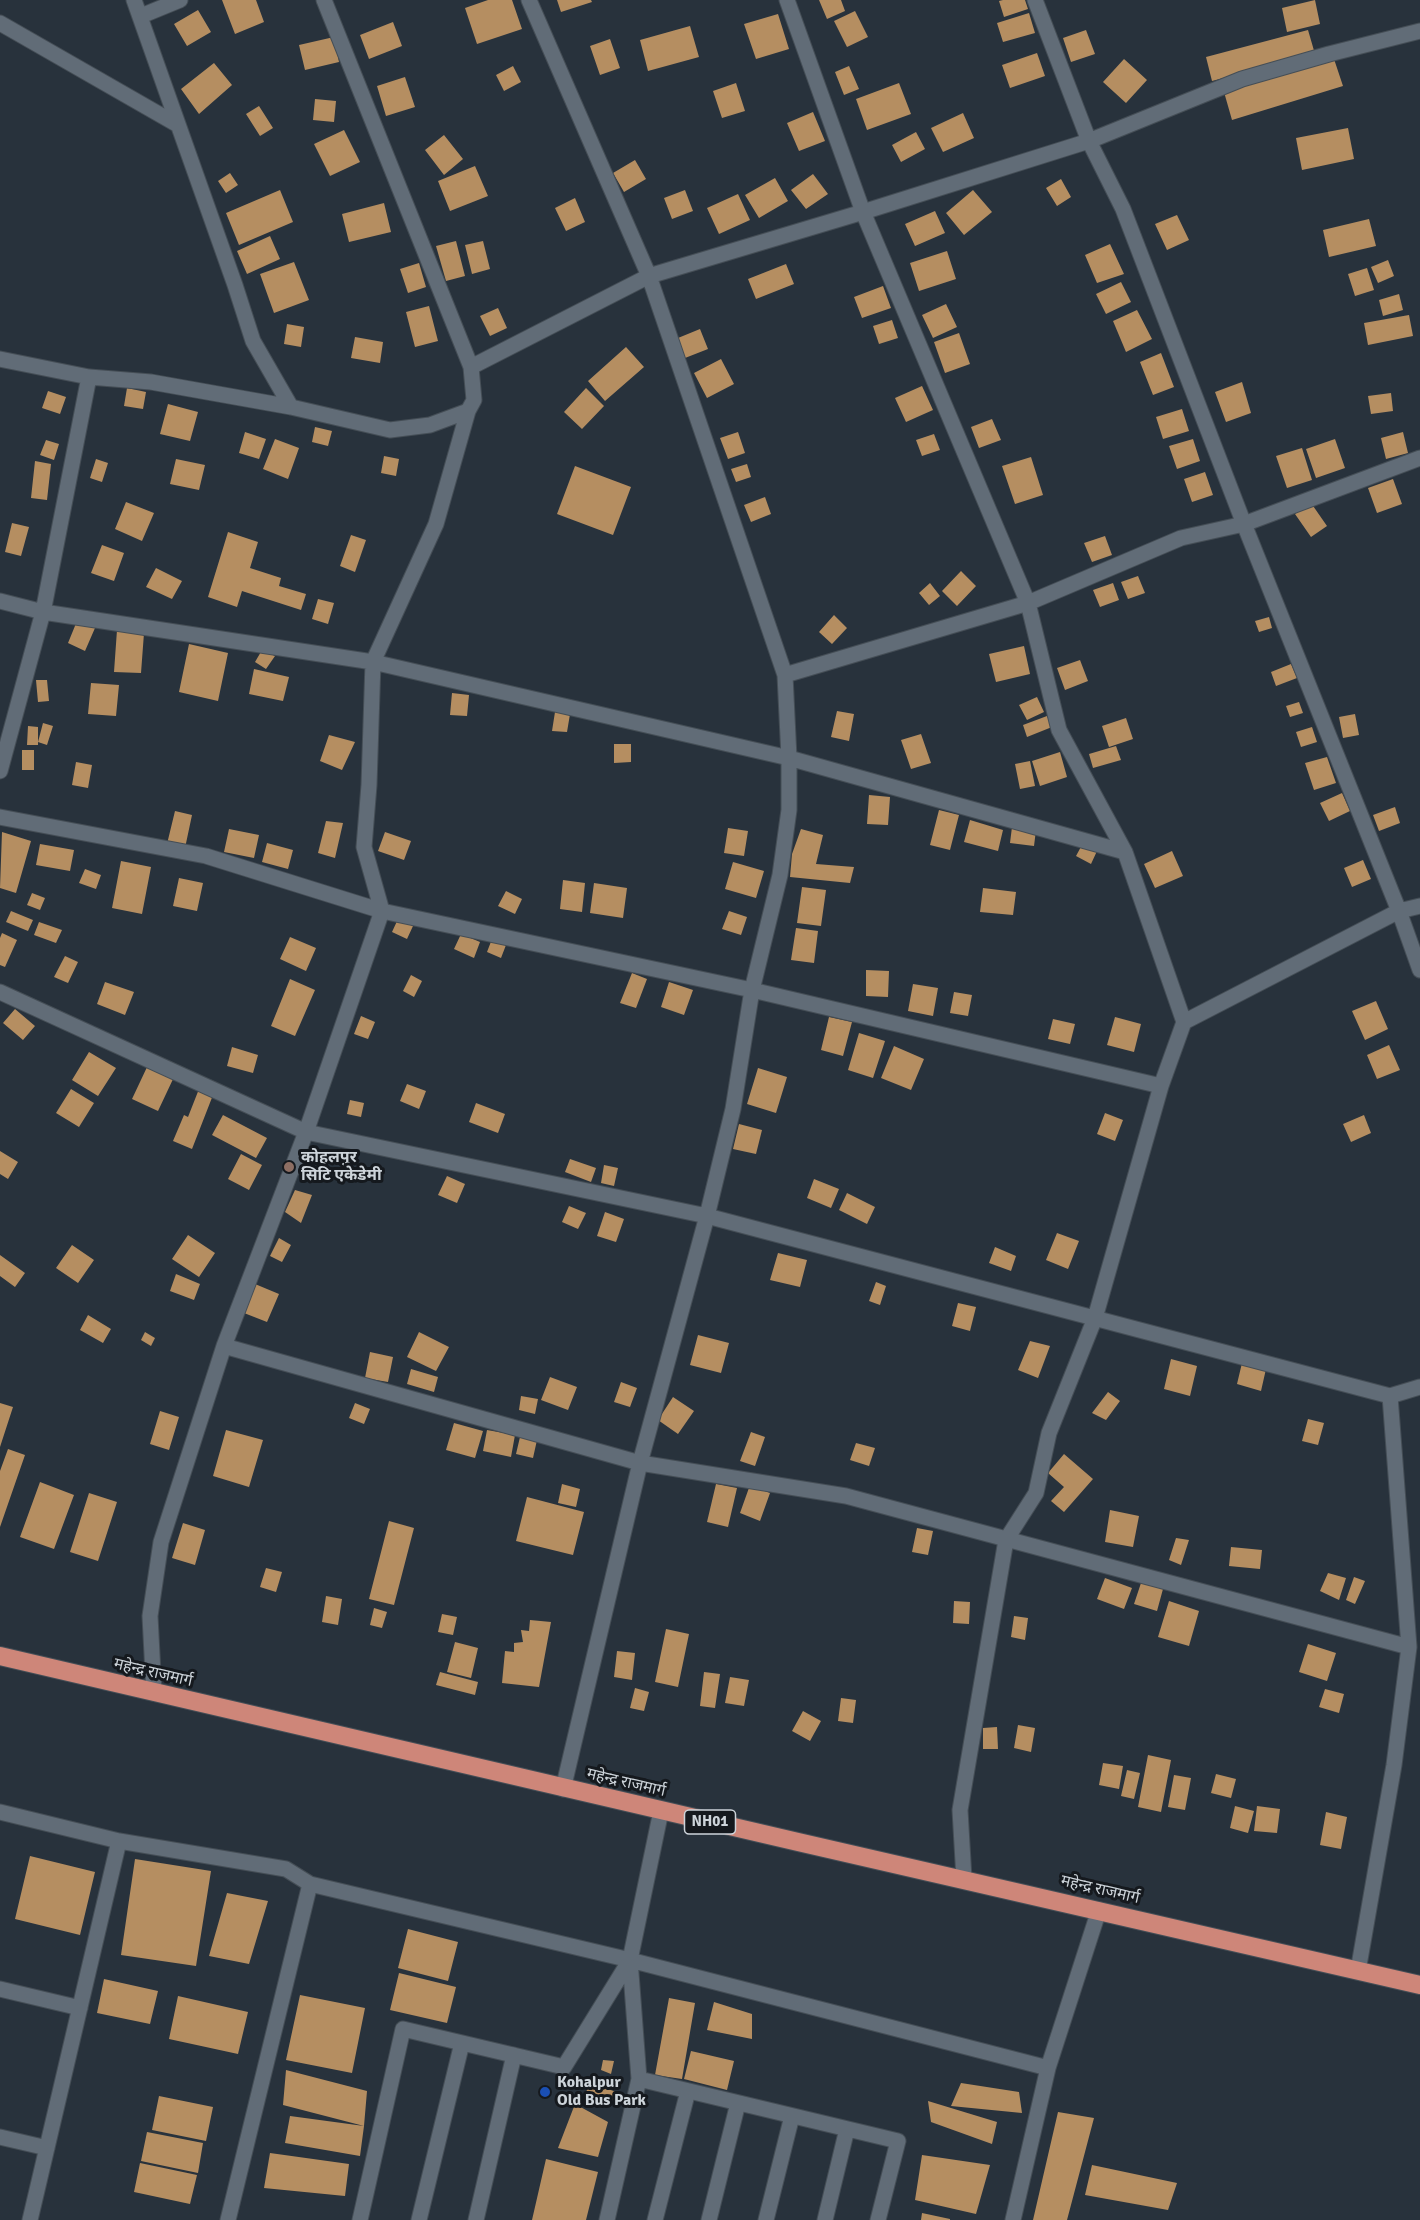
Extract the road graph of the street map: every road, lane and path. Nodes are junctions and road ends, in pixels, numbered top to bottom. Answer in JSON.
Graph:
{"nodes":[{"id":1,"x":134,"y":0,"type":"edge"},
{"id":2,"x":180,"y":0,"type":"edge"},
{"id":3,"x":324,"y":0,"type":"edge"},
{"id":4,"x":529,"y":0,"type":"edge"},
{"id":5,"x":787,"y":0,"type":"edge"},
{"id":6,"x":1035,"y":0,"type":"edge"},
{"id":7,"x":141,"y":16,"type":"junction"},
{"id":8,"x":0,"y":23,"type":"edge"},
{"id":9,"x":1420,"y":31,"type":"edge"},
{"id":10,"x":178,"y":125,"type":"junction"},
{"id":11,"x":1089,"y":141,"type":"junction"},
{"id":12,"x":863,"y":212,"type":"junction"},
{"id":13,"x":649,"y":276,"type":"junction"},
{"id":14,"x":0,"y":359,"type":"edge"},
{"id":15,"x":471,"y":367,"type":"junction"},
{"id":16,"x":89,"y":377,"type":"junction"},
{"id":17,"x":291,"y":407,"type":"junction"},
{"id":18,"x":468,"y":411,"type":"junction"},
{"id":19,"x":1420,"y":458,"type":"edge"},
{"id":20,"x":1244,"y":524,"type":"junction"},
{"id":21,"x":0,"y":600,"type":"edge"},
{"id":22,"x":1028,"y":603,"type":"junction"},
{"id":23,"x":43,"y":612,"type":"junction"},
{"id":24,"x":372,"y":662,"type":"junction"},
{"id":25,"x":785,"y":675,"type":"junction"},
{"id":26,"x":789,"y":758,"type":"junction"},
{"id":27,"x":0,"y":771,"type":"edge"},
{"id":28,"x":0,"y":817,"type":"edge"},
{"id":29,"x":1125,"y":852,"type":"junction"},
{"id":30,"x":1420,"y":906,"type":"edge"},
{"id":31,"x":382,"y":911,"type":"junction"},
{"id":32,"x":1399,"y":911,"type":"junction"},
{"id":33,"x":1420,"y":970,"type":"edge"},
{"id":34,"x":752,"y":990,"type":"junction"},
{"id":35,"x":0,"y":992,"type":"edge"},
{"id":36,"x":1184,"y":1022,"type":"junction"},
{"id":37,"x":1161,"y":1086,"type":"junction"},
{"id":38,"x":306,"y":1132,"type":"junction"},
{"id":39,"x":707,"y":1216,"type":"junction"},
{"id":40,"x":1095,"y":1318,"type":"junction"},
{"id":41,"x":224,"y":1346,"type":"junction"},
{"id":42,"x":1420,"y":1387,"type":"edge"},
{"id":43,"x":1390,"y":1396,"type":"junction"},
{"id":44,"x":640,"y":1463,"type":"junction"},
{"id":45,"x":1006,"y":1540,"type":"junction"},
{"id":46,"x":1408,"y":1647,"type":"junction"},
{"id":47,"x":0,"y":1656,"type":"edge"},
{"id":48,"x":154,"y":1693,"type":"junction"},
{"id":49,"x":563,"y":1789,"type":"junction"},
{"id":50,"x":660,"y":1811,"type":"junction"},
{"id":51,"x":0,"y":1812,"type":"edge"},
{"id":52,"x":119,"y":1841,"type":"junction"},
{"id":53,"x":964,"y":1879,"type":"junction"},
{"id":54,"x":310,"y":1884,"type":"junction"},
{"id":55,"x":1099,"y":1910,"type":"junction"},
{"id":56,"x":630,"y":1960,"type":"junction"},
{"id":57,"x":1358,"y":1971,"type":"junction"},
{"id":58,"x":1420,"y":1985,"type":"edge"},
{"id":59,"x":0,"y":1989,"type":"edge"},
{"id":60,"x":80,"y":2008,"type":"junction"},
{"id":61,"x":462,"y":2043,"type":"junction"},
{"id":62,"x":514,"y":2055,"type":"junction"},
{"id":63,"x":1048,"y":2068,"type":"junction"},
{"id":64,"x":639,"y":2079,"type":"junction"},
{"id":65,"x":688,"y":2091,"type":"junction"},
{"id":66,"x":738,"y":2103,"type":"junction"},
{"id":67,"x":792,"y":2116,"type":"junction"},
{"id":68,"x":847,"y":2129,"type":"junction"},
{"id":69,"x":0,"y":2137,"type":"edge"},
{"id":70,"x":47,"y":2148,"type":"junction"},
{"id":71,"x":30,"y":2220,"type":"edge"},
{"id":72,"x":228,"y":2220,"type":"edge"},
{"id":73,"x":360,"y":2220,"type":"edge"},
{"id":74,"x":419,"y":2220,"type":"edge"},
{"id":75,"x":476,"y":2220,"type":"edge"},
{"id":76,"x":607,"y":2220,"type":"edge"},
{"id":77,"x":655,"y":2220,"type":"edge"},
{"id":78,"x":709,"y":2220,"type":"edge"},
{"id":79,"x":766,"y":2220,"type":"edge"},
{"id":80,"x":825,"y":2220,"type":"edge"},
{"id":81,"x":878,"y":2220,"type":"edge"},
{"id":82,"x":1013,"y":2220,"type":"edge"}],
"edges":[{"from":1,"to":7,"type":"street"},
{"from":2,"to":7,"type":"street"},
{"from":3,"to":15,"type":"street"},
{"from":4,"to":13,"type":"street"},
{"from":5,"to":12,"type":"street"},
{"from":6,"to":11,"type":"street"},
{"from":7,"to":10,"type":"street"},
{"from":8,"to":10,"type":"street"},
{"from":9,"to":11,"type":"street"},
{"from":10,"to":17,"type":"street"},
{"from":11,"to":12,"type":"street"},
{"from":11,"to":20,"type":"street"},
{"from":12,"to":13,"type":"street"},
{"from":12,"to":22,"type":"street"},
{"from":13,"to":15,"type":"street"},
{"from":13,"to":25,"type":"street"},
{"from":14,"to":16,"type":"street"},
{"from":15,"to":18,"type":"street"},
{"from":16,"to":17,"type":"street"},
{"from":16,"to":23,"type":"street"},
{"from":17,"to":18,"type":"street"},
{"from":18,"to":24,"type":"street"},
{"from":19,"to":20,"type":"street"},
{"from":20,"to":22,"type":"street"},
{"from":20,"to":32,"type":"street"},
{"from":21,"to":23,"type":"street"},
{"from":22,"to":25,"type":"street"},
{"from":22,"to":29,"type":"street"},
{"from":23,"to":24,"type":"street"},
{"from":23,"to":27,"type":"street"},
{"from":24,"to":26,"type":"street"},
{"from":24,"to":31,"type":"street"},
{"from":25,"to":26,"type":"street"},
{"from":26,"to":29,"type":"street"},
{"from":26,"to":34,"type":"street"},
{"from":28,"to":31,"type":"street"},
{"from":29,"to":36,"type":"street"},
{"from":30,"to":32,"type":"street"},
{"from":31,"to":34,"type":"street"},
{"from":31,"to":38,"type":"street"},
{"from":32,"to":33,"type":"street"},
{"from":32,"to":36,"type":"street"},
{"from":34,"to":37,"type":"street"},
{"from":34,"to":39,"type":"street"},
{"from":35,"to":38,"type":"street"},
{"from":36,"to":37,"type":"street"},
{"from":37,"to":40,"type":"street"},
{"from":38,"to":39,"type":"street"},
{"from":38,"to":41,"type":"street"},
{"from":39,"to":40,"type":"street"},
{"from":39,"to":44,"type":"street"},
{"from":40,"to":43,"type":"street"},
{"from":40,"to":45,"type":"street"},
{"from":41,"to":44,"type":"street"},
{"from":41,"to":48,"type":"street"},
{"from":42,"to":43,"type":"street"},
{"from":43,"to":46,"type":"street"},
{"from":44,"to":45,"type":"street"},
{"from":44,"to":49,"type":"street"},
{"from":45,"to":46,"type":"street"},
{"from":45,"to":53,"type":"street"},
{"from":46,"to":57,"type":"street"},
{"from":47,"to":48,"type":"highway","name":"महेन्द्र राजमार्ग","number":"NH01"},
{"from":48,"to":49,"type":"highway","name":"महेन्द्र राजमार्ग","number":"NH01"},
{"from":49,"to":50,"type":"highway","name":"महेन्द्र राजमार्ग","number":"NH01"},
{"from":50,"to":53,"type":"highway","name":"महेन्द्र राजमार्ग","number":"NH01"},
{"from":50,"to":56,"type":"street"},
{"from":51,"to":52,"type":"street"},
{"from":52,"to":54,"type":"street"},
{"from":52,"to":60,"type":"street"},
{"from":53,"to":55,"type":"highway","name":"महेन्द्र राजमार्ग","number":"NH01"},
{"from":54,"to":56,"type":"street"},
{"from":54,"to":72,"type":"street"},
{"from":55,"to":57,"type":"highway","name":"महेन्द्र राजमार्ग","number":"NH01"},
{"from":55,"to":63,"type":"street"},
{"from":56,"to":62,"type":"street"},
{"from":56,"to":63,"type":"street"},
{"from":56,"to":64,"type":"street"},
{"from":57,"to":58,"type":"highway","name":"महेन्द्र राजमार्ग","number":"NH01"},
{"from":59,"to":60,"type":"street"},
{"from":60,"to":70,"type":"street"},
{"from":61,"to":62,"type":"street"},
{"from":61,"to":73,"type":"street"},
{"from":61,"to":74,"type":"street"},
{"from":62,"to":75,"type":"street"},
{"from":63,"to":82,"type":"street"},
{"from":64,"to":65,"type":"street"},
{"from":64,"to":76,"type":"street"},
{"from":65,"to":66,"type":"street"},
{"from":65,"to":77,"type":"street"},
{"from":66,"to":67,"type":"street"},
{"from":66,"to":78,"type":"street"},
{"from":67,"to":68,"type":"street"},
{"from":67,"to":79,"type":"street"},
{"from":68,"to":80,"type":"street"},
{"from":68,"to":81,"type":"street"},
{"from":69,"to":70,"type":"street"},
{"from":70,"to":71,"type":"street"}]}
